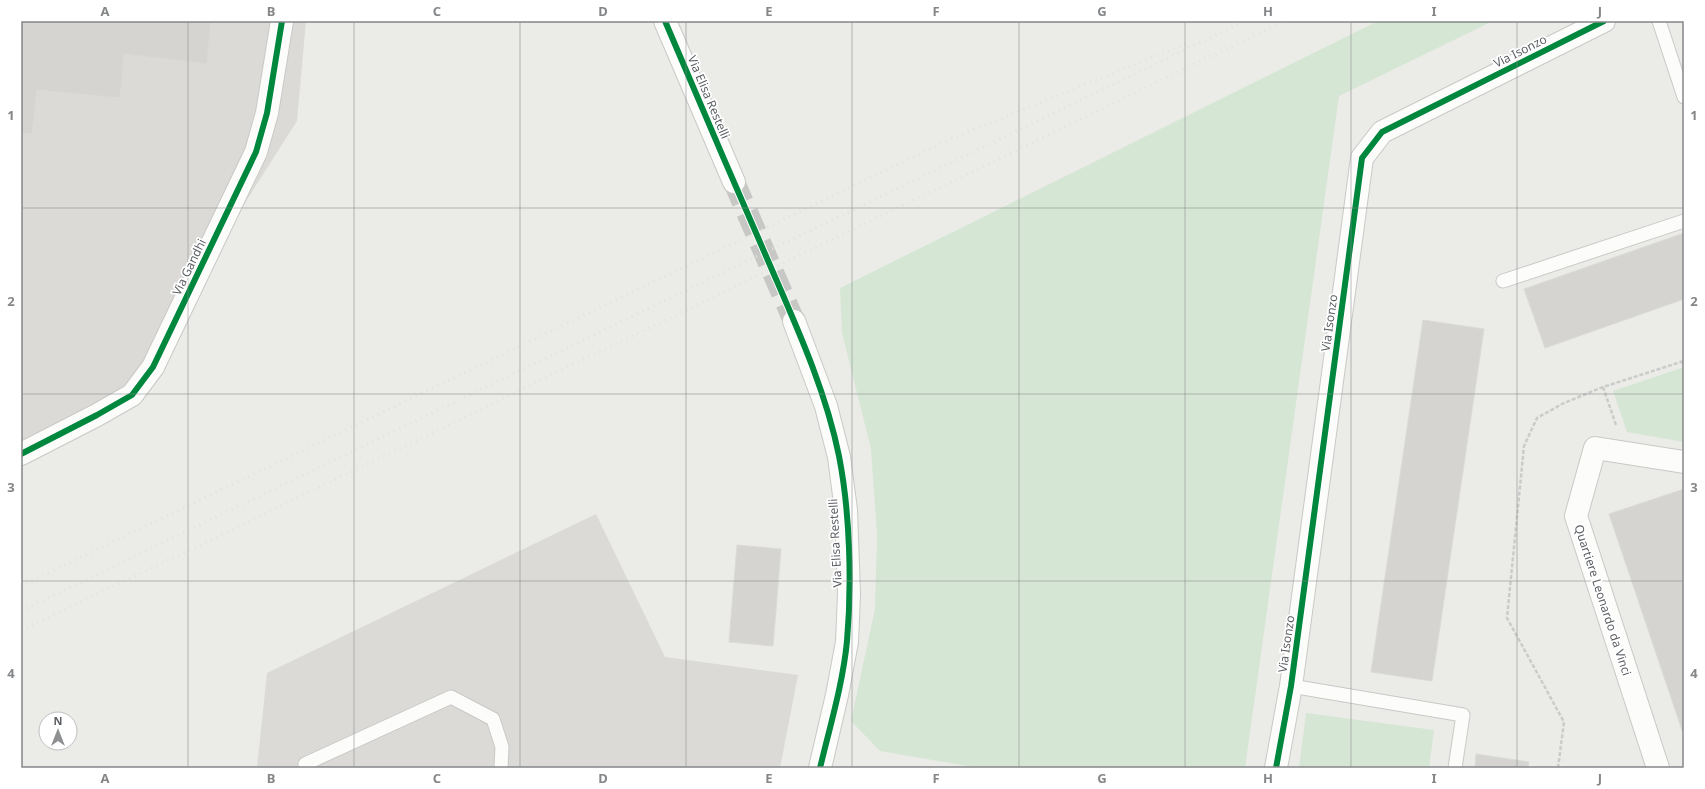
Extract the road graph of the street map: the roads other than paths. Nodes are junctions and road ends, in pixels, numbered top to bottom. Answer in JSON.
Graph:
{"nodes":[{"id":1,"x":282,"y":21,"type":"edge"},
{"id":2,"x":664,"y":21,"type":"edge"},
{"id":3,"x":1604,"y":21,"type":"edge"},
{"id":4,"x":1659,"y":21,"type":"edge"},
{"id":5,"x":1684,"y":97,"type":"edge"},
{"id":6,"x":734,"y":182,"type":"tunnel mouth"},
{"id":7,"x":1684,"y":221,"type":"edge"},
{"id":8,"x":1503,"y":281,"type":"dead end"},
{"id":9,"x":794,"y":321,"type":"tunnel mouth"},
{"id":10,"x":21,"y":454,"type":"edge"},
{"id":11,"x":1684,"y":462,"type":"edge"},
{"id":12,"x":1291,"y":686,"type":"junction"},
{"id":13,"x":307,"y":768,"type":"edge"},
{"id":14,"x":501,"y":768,"type":"edge"},
{"id":15,"x":820,"y":768,"type":"edge"},
{"id":16,"x":1276,"y":768,"type":"edge"},
{"id":17,"x":1455,"y":768,"type":"edge"},
{"id":18,"x":1658,"y":768,"type":"edge"}],
"edges":[{"from":1,"to":10,"type":"street","name":"Via Gandhi"},
{"from":2,"to":6,"type":"street","name":"Via Elisa Restelli"},
{"from":3,"to":12,"type":"street","name":"Via Isonzo"},
{"from":4,"to":5,"type":"lane"},
{"from":7,"to":8,"type":"lane"},
{"from":9,"to":15,"type":"street","name":"Via Elisa Restelli"},
{"from":11,"to":18,"type":"street","name":"Quartiere Leonardo da Vinci"},
{"from":12,"to":16,"type":"street","name":"Via Isonzo"},
{"from":12,"to":17,"type":"lane"},
{"from":13,"to":14,"type":"lane"}]}
